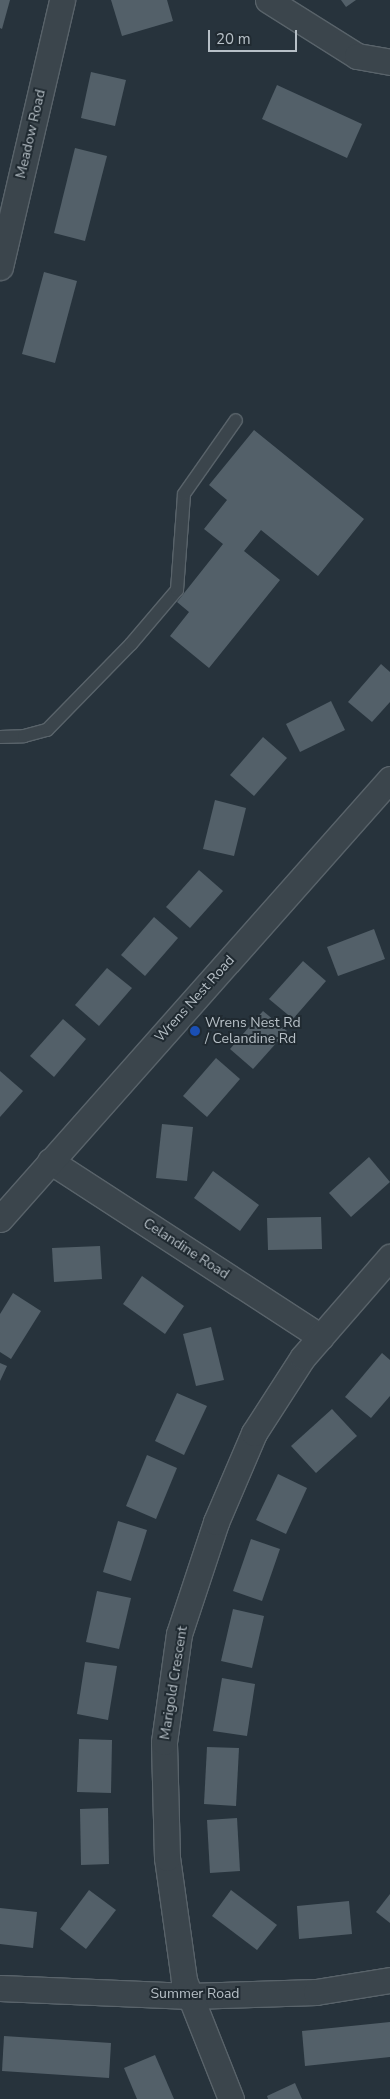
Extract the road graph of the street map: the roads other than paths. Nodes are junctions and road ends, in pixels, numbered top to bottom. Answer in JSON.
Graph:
{"nodes":[{"id":1,"x":62,"y":0,"type":"edge"},
{"id":2,"x":268,"y":0,"type":"edge"},
{"id":3,"x":390,"y":62,"type":"edge"},
{"id":4,"x":0,"y":267,"type":"edge"},
{"id":5,"x":236,"y":420,"type":"dead end"},
{"id":6,"x":0,"y":737,"type":"edge"},
{"id":7,"x":390,"y":779,"type":"edge"},
{"id":8,"x":50,"y":1161,"type":"junction"},
{"id":9,"x":0,"y":1219,"type":"edge"},
{"id":10,"x":390,"y":1257,"type":"edge"},
{"id":11,"x":321,"y":1337,"type":"junction"},
{"id":12,"x":390,"y":1980,"type":"edge"},
{"id":13,"x":0,"y":1988,"type":"edge"},
{"id":14,"x":190,"y":1996,"type":"junction"},
{"id":15,"x":231,"y":2099,"type":"edge"}],
"edges":[{"from":1,"to":4,"type":"street","name":"Meadow Road"},
{"from":2,"to":3,"type":"street"},
{"from":5,"to":6,"type":"lane"},
{"from":7,"to":8,"type":"street","name":"Wrens Nest Road"},
{"from":8,"to":9,"type":"street","name":"Wrens Nest Road"},
{"from":8,"to":11,"type":"street","name":"Celandine Road"},
{"from":10,"to":11,"type":"street","name":"Marigold Crescent"},
{"from":11,"to":14,"type":"street","name":"Marigold Crescent"},
{"from":12,"to":14,"type":"street","name":"Summer Road"},
{"from":13,"to":14,"type":"street","name":"Summer Road"},
{"from":14,"to":15,"type":"street","name":"Marigold Crescent"}]}
